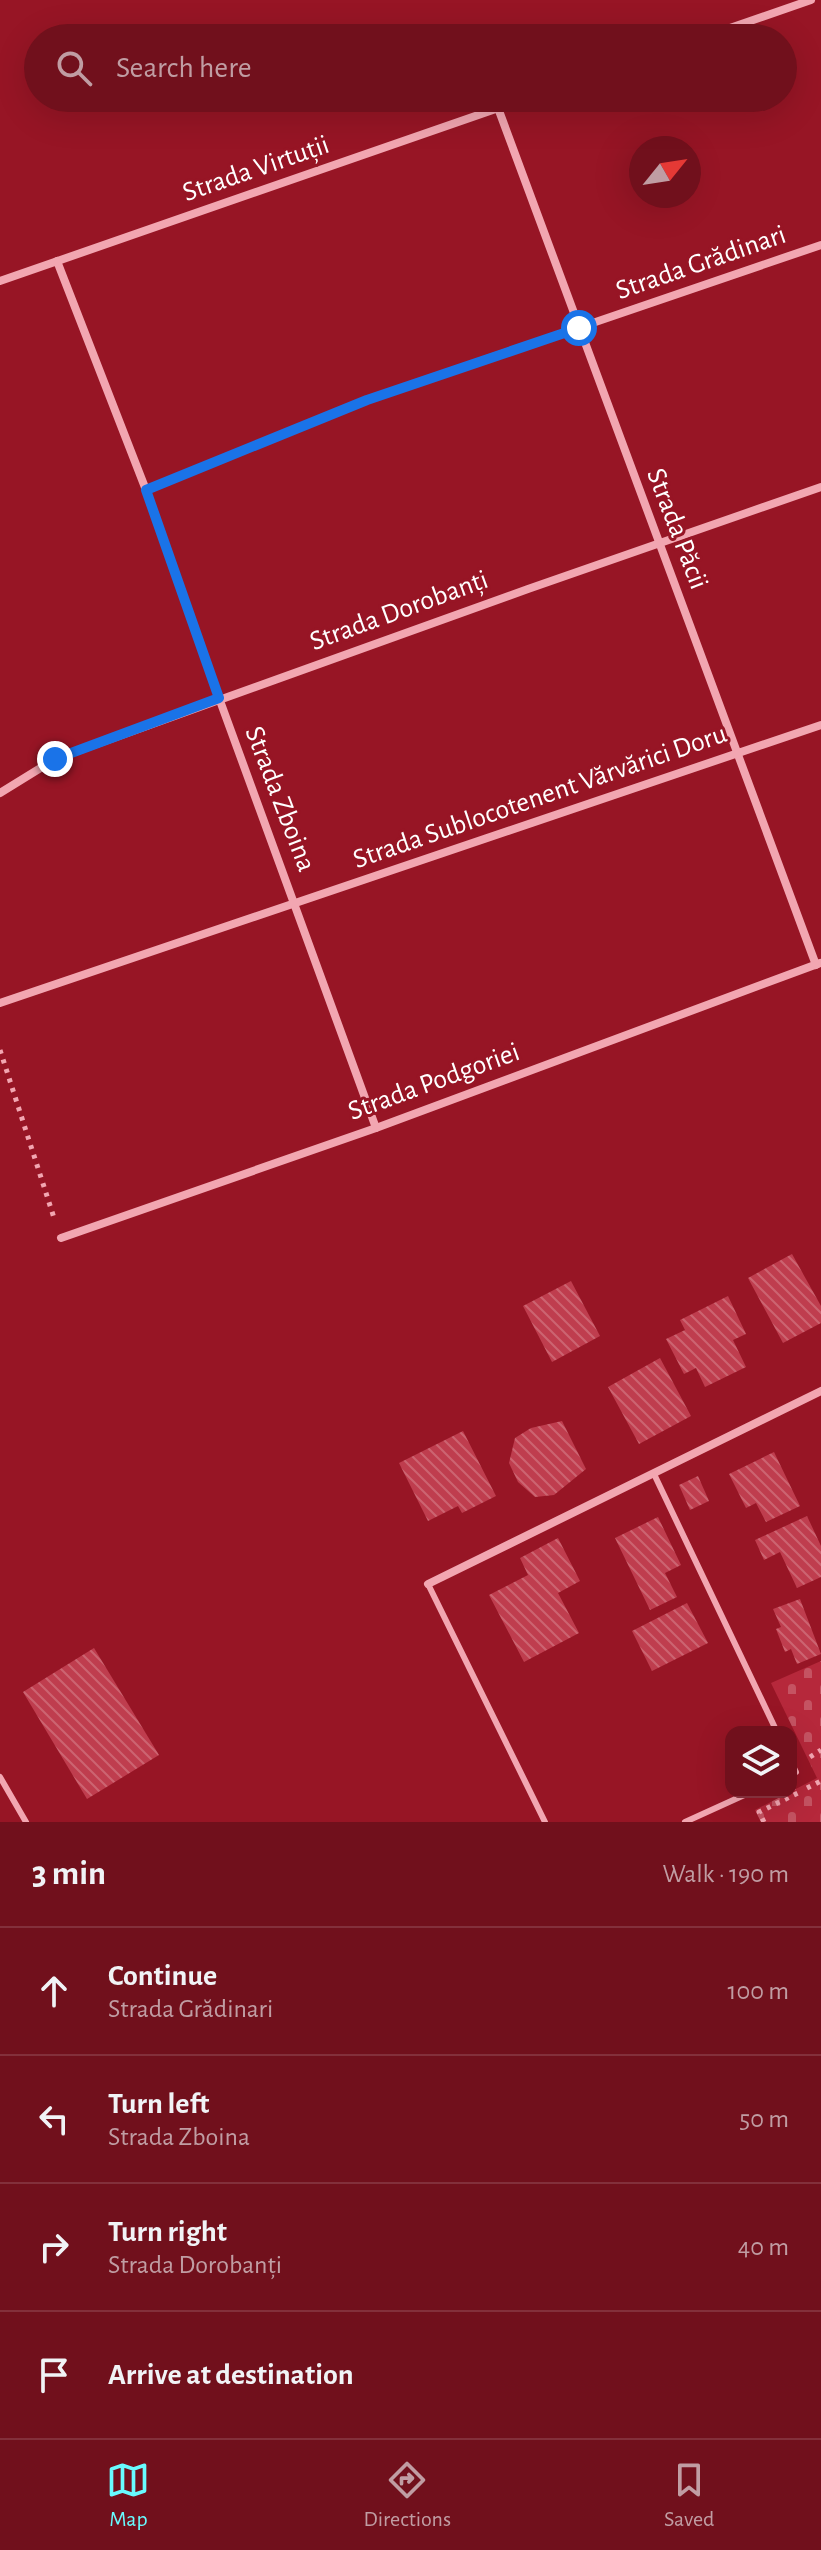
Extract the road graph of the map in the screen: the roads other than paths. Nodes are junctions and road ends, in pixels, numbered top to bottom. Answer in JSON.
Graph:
{"nodes":[{"id":1,"x":811,"y":0,"type":"edge"},
{"id":2,"x":742,"y":24,"type":"edge"},
{"id":3,"x":486,"y":112,"type":"edge"},
{"id":4,"x":499,"y":112,"type":"edge"},
{"id":5,"x":821,"y":245,"type":"edge"},
{"id":6,"x":57,"y":261,"type":"junction"},
{"id":7,"x":0,"y":281,"type":"edge"},
{"id":8,"x":579,"y":328,"type":"junction"},
{"id":9,"x":821,"y":487,"type":"edge"},
{"id":10,"x":146,"y":490,"type":"junction"},
{"id":11,"x":659,"y":544,"type":"junction"},
{"id":12,"x":219,"y":698,"type":"junction"},
{"id":13,"x":821,"y":725,"type":"edge"},
{"id":14,"x":738,"y":753,"type":"junction"},
{"id":15,"x":0,"y":793,"type":"edge"},
{"id":16,"x":296,"y":904,"type":"junction"},
{"id":17,"x":818,"y":964,"type":"edge"},
{"id":18,"x":0,"y":1003,"type":"edge"},
{"id":19,"x":376,"y":1128,"type":"junction"},
{"id":20,"x":61,"y":1238,"type":"road end"},
{"id":21,"x":821,"y":1391,"type":"edge"},
{"id":22,"x":654,"y":1474,"type":"junction"},
{"id":23,"x":428,"y":1584,"type":"joint"},
{"id":24,"x":774,"y":1726,"type":"edge"},
{"id":25,"x":0,"y":1777,"type":"edge"},
{"id":26,"x":738,"y":1798,"type":"edge"},
{"id":27,"x":26,"y":1822,"type":"edge"},
{"id":28,"x":545,"y":1822,"type":"edge"},
{"id":29,"x":685,"y":1822,"type":"edge"}],
"edges":[{"from":1,"to":2,"type":"street"},
{"from":3,"to":6,"type":"street","name":"Strada Virtuții"},
{"from":4,"to":8,"type":"street","name":"Strada Păcii"},
{"from":5,"to":8,"type":"street","name":"Strada Grădinari"},
{"from":6,"to":7,"type":"street","name":"Strada Virtuții"},
{"from":6,"to":10,"type":"street","name":"Strada Zboina"},
{"from":8,"to":10,"type":"street","name":"Strada Grădinari"},
{"from":8,"to":11,"type":"street","name":"Strada Păcii"},
{"from":9,"to":11,"type":"street","name":"Strada Dorobanți"},
{"from":10,"to":12,"type":"street","name":"Strada Zboina"},
{"from":11,"to":12,"type":"street","name":"Strada Dorobanți"},
{"from":11,"to":14,"type":"street","name":"Strada Păcii"},
{"from":12,"to":15,"type":"street","name":"Strada Dorobanți"},
{"from":12,"to":16,"type":"street","name":"Strada Zboina"},
{"from":13,"to":14,"type":"street","name":"Strada Sublocotenent Vărvărici Doru"},
{"from":14,"to":16,"type":"street","name":"Strada Sublocotenent Vărvărici Doru"},
{"from":14,"to":17,"type":"street","name":"Strada Păcii"},
{"from":16,"to":18,"type":"street","name":"Strada Sublocotenent Vărvărici Doru"},
{"from":16,"to":19,"type":"street","name":"Strada Zboina"},
{"from":17,"to":19,"type":"street","name":"Strada Podgoriei"},
{"from":19,"to":20,"type":"street","name":"Strada Podgoriei"},
{"from":21,"to":22,"type":"street"},
{"from":22,"to":23,"type":"street"},
{"from":22,"to":24,"type":"lane"},
{"from":23,"to":28,"type":"lane"},
{"from":25,"to":27,"type":"lane"},
{"from":26,"to":29,"type":"lane"}]}
